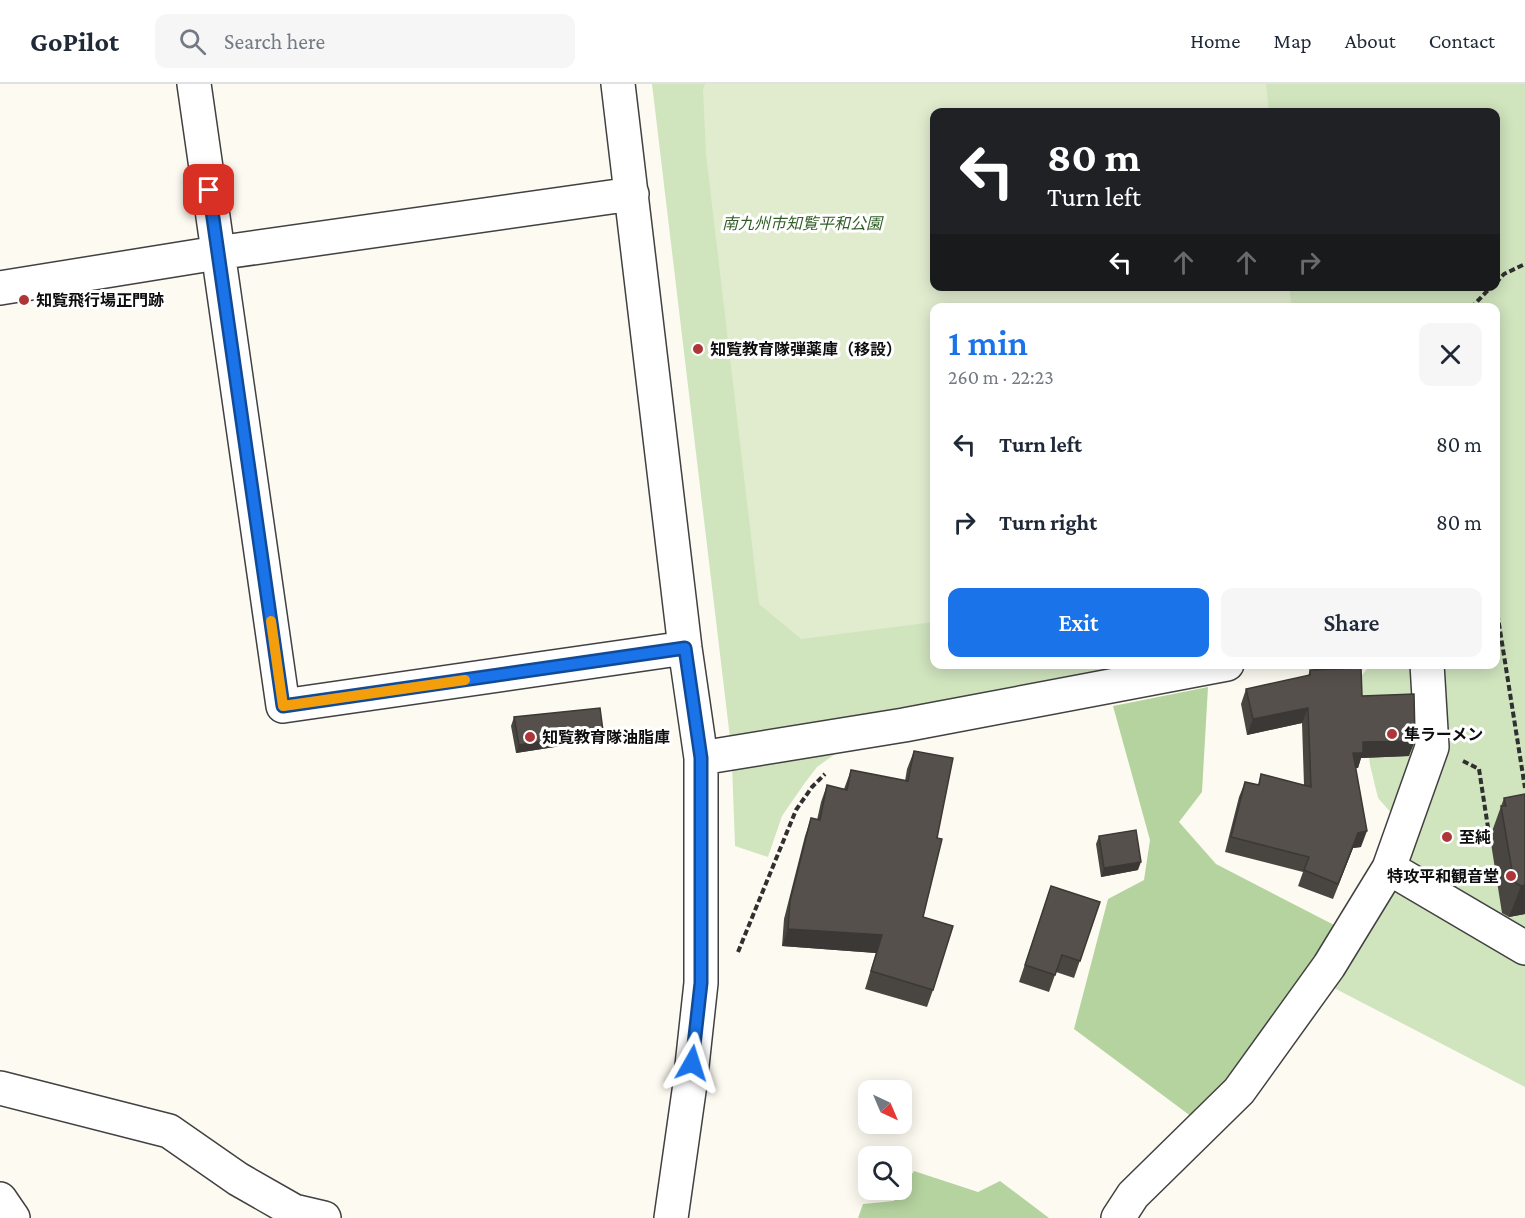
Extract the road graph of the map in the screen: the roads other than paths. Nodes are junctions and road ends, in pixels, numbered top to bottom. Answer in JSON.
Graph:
{"nodes":[{"id":1,"x":194,"y":84,"type":"edge"},
{"id":2,"x":618,"y":84,"type":"edge"},
{"id":3,"x":632,"y":195,"type":"junction"},
{"id":4,"x":217,"y":253,"type":"junction"},
{"id":5,"x":0,"y":288,"type":"edge"},
{"id":6,"x":685,"y":648,"type":"junction"},
{"id":7,"x":1201,"y":669,"type":"edge"},
{"id":8,"x":1427,"y":669,"type":"edge"},
{"id":9,"x":701,"y":758,"type":"junction"},
{"id":10,"x":1389,"y":868,"type":"junction"},
{"id":11,"x":1525,"y":948,"type":"edge"},
{"id":12,"x":0,"y":1088,"type":"edge"},
{"id":13,"x":0,"y":1199,"type":"edge"},
{"id":14,"x":13,"y":1218,"type":"edge"},
{"id":15,"x":324,"y":1218,"type":"edge"},
{"id":16,"x":672,"y":1218,"type":"edge"},
{"id":17,"x":1118,"y":1218,"type":"edge"}],
"edges":[{"from":1,"to":4,"type":"street"},
{"from":2,"to":3,"type":"street"},
{"from":3,"to":4,"type":"street"},
{"from":3,"to":6,"type":"street"},
{"from":4,"to":5,"type":"street"},
{"from":4,"to":6,"type":"street"},
{"from":6,"to":9,"type":"street"},
{"from":7,"to":9,"type":"street"},
{"from":8,"to":10,"type":"street"},
{"from":9,"to":16,"type":"street"},
{"from":10,"to":11,"type":"street"},
{"from":10,"to":17,"type":"street"},
{"from":12,"to":15,"type":"street"},
{"from":13,"to":14,"type":"street"}]}
